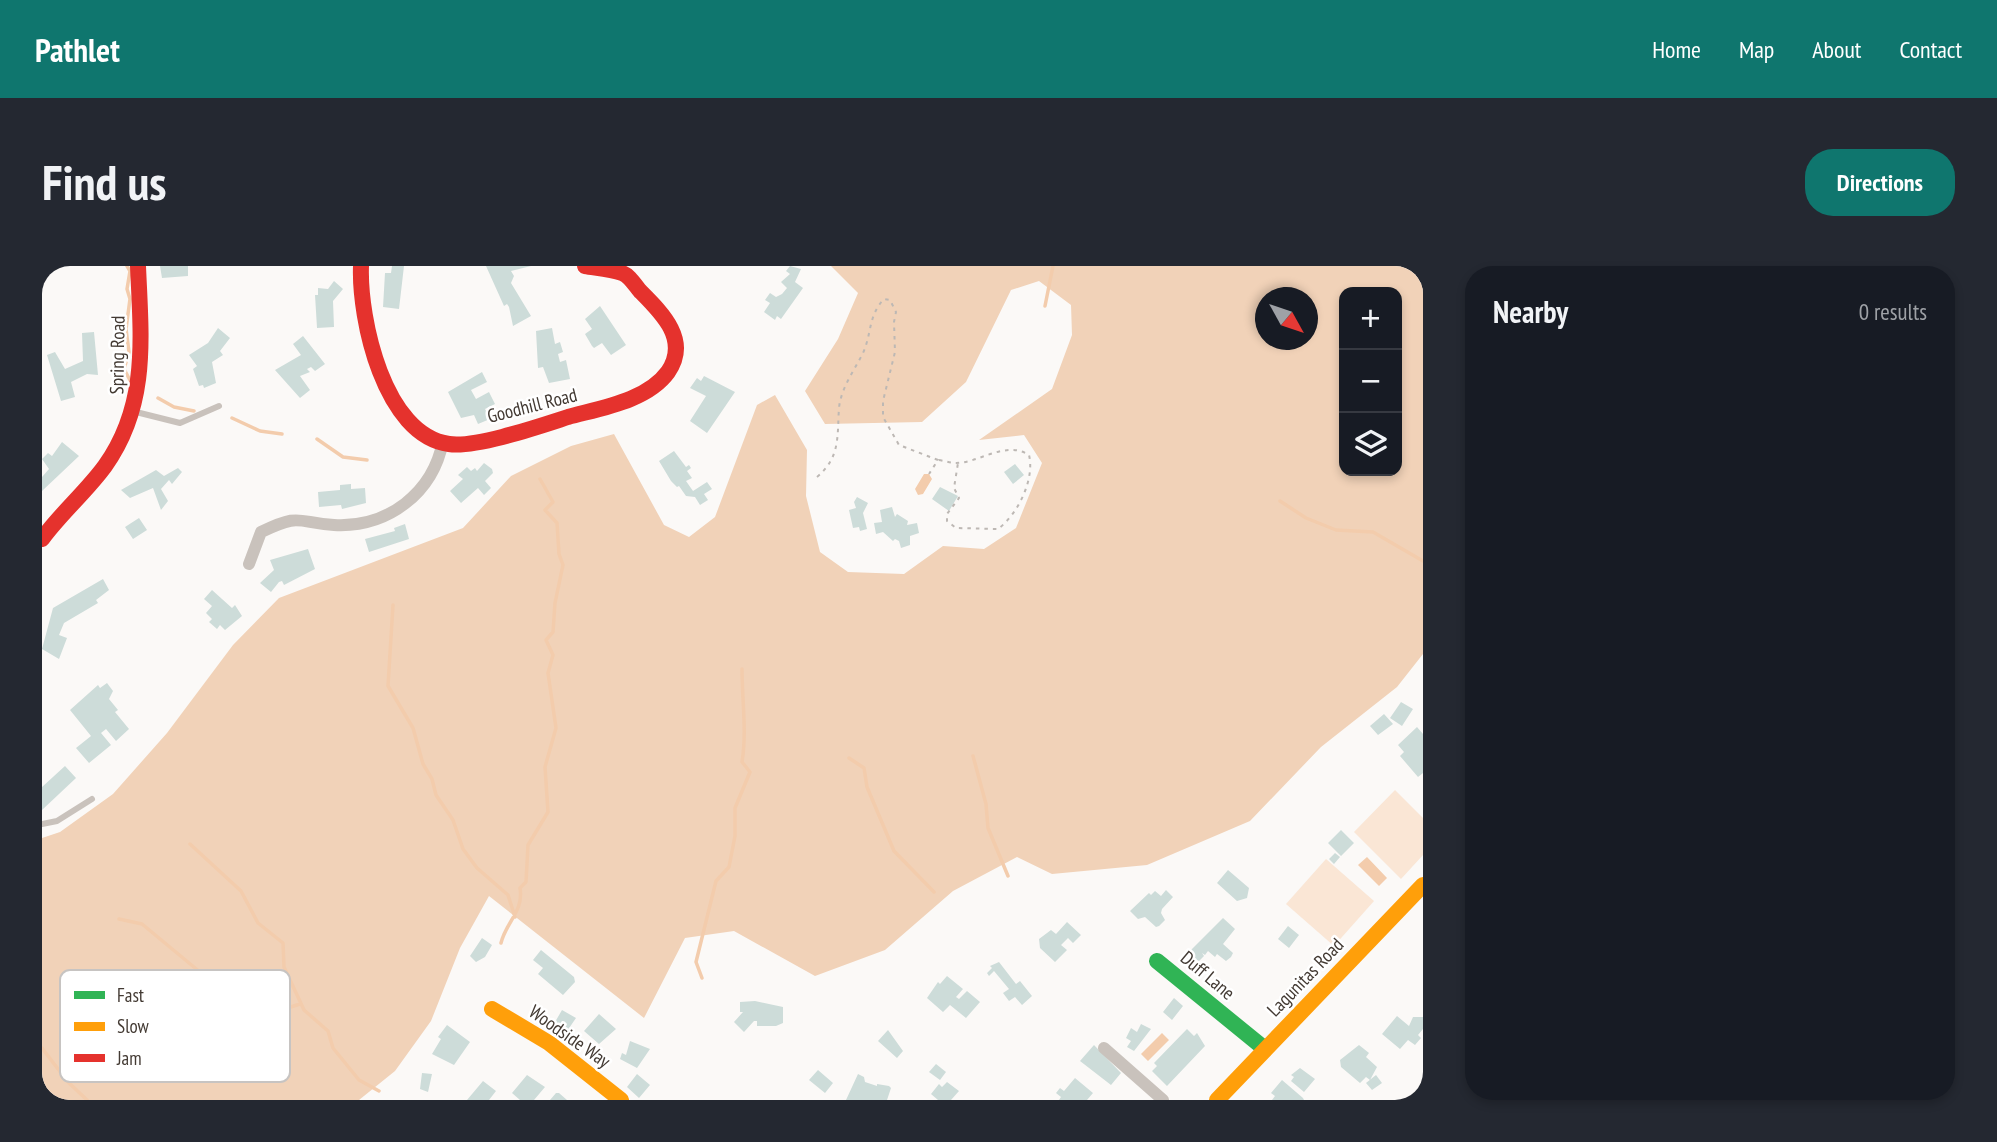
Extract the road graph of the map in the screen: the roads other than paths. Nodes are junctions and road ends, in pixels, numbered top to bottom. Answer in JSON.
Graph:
{"nodes":[{"id":1,"x":138,"y":266,"type":"edge"},
{"id":2,"x":361,"y":266,"type":"edge"},
{"id":3,"x":585,"y":266,"type":"edge"},
{"id":4,"x":219,"y":405,"type":"dead end"},
{"id":5,"x":136,"y":412,"type":"junction"},
{"id":6,"x":443,"y":441,"type":"junction"},
{"id":7,"x":42,"y":539,"type":"edge"},
{"id":8,"x":249,"y":564,"type":"dead end"},
{"id":9,"x":92,"y":799,"type":"dead end"},
{"id":10,"x":42,"y":824,"type":"edge"},
{"id":11,"x":1423,"y":885,"type":"edge"},
{"id":12,"x":1157,"y":961,"type":"dead end"},
{"id":13,"x":492,"y":1009,"type":"dead end"},
{"id":14,"x":1104,"y":1048,"type":"dead end"},
{"id":15,"x":1265,"y":1049,"type":"junction"},
{"id":16,"x":620,"y":1100,"type":"edge"},
{"id":17,"x":1163,"y":1100,"type":"edge"},
{"id":18,"x":1217,"y":1100,"type":"edge"}],
"edges":[{"from":1,"to":5,"type":"street","name":"Spring Road"},
{"from":2,"to":6,"type":"street","name":"Goodhill Road"},
{"from":3,"to":6,"type":"street","name":"Goodhill Road"},
{"from":4,"to":5,"type":"lane"},
{"from":5,"to":7,"type":"street","name":"Spring Road"},
{"from":6,"to":8,"type":"street"},
{"from":9,"to":10,"type":"lane"},
{"from":11,"to":15,"type":"street","name":"Lagunitas Road"},
{"from":12,"to":15,"type":"street","name":"Duff Lane"},
{"from":13,"to":16,"type":"street","name":"Woodside Way"},
{"from":14,"to":17,"type":"street"},
{"from":15,"to":18,"type":"street","name":"Lagunitas Road"}]}
